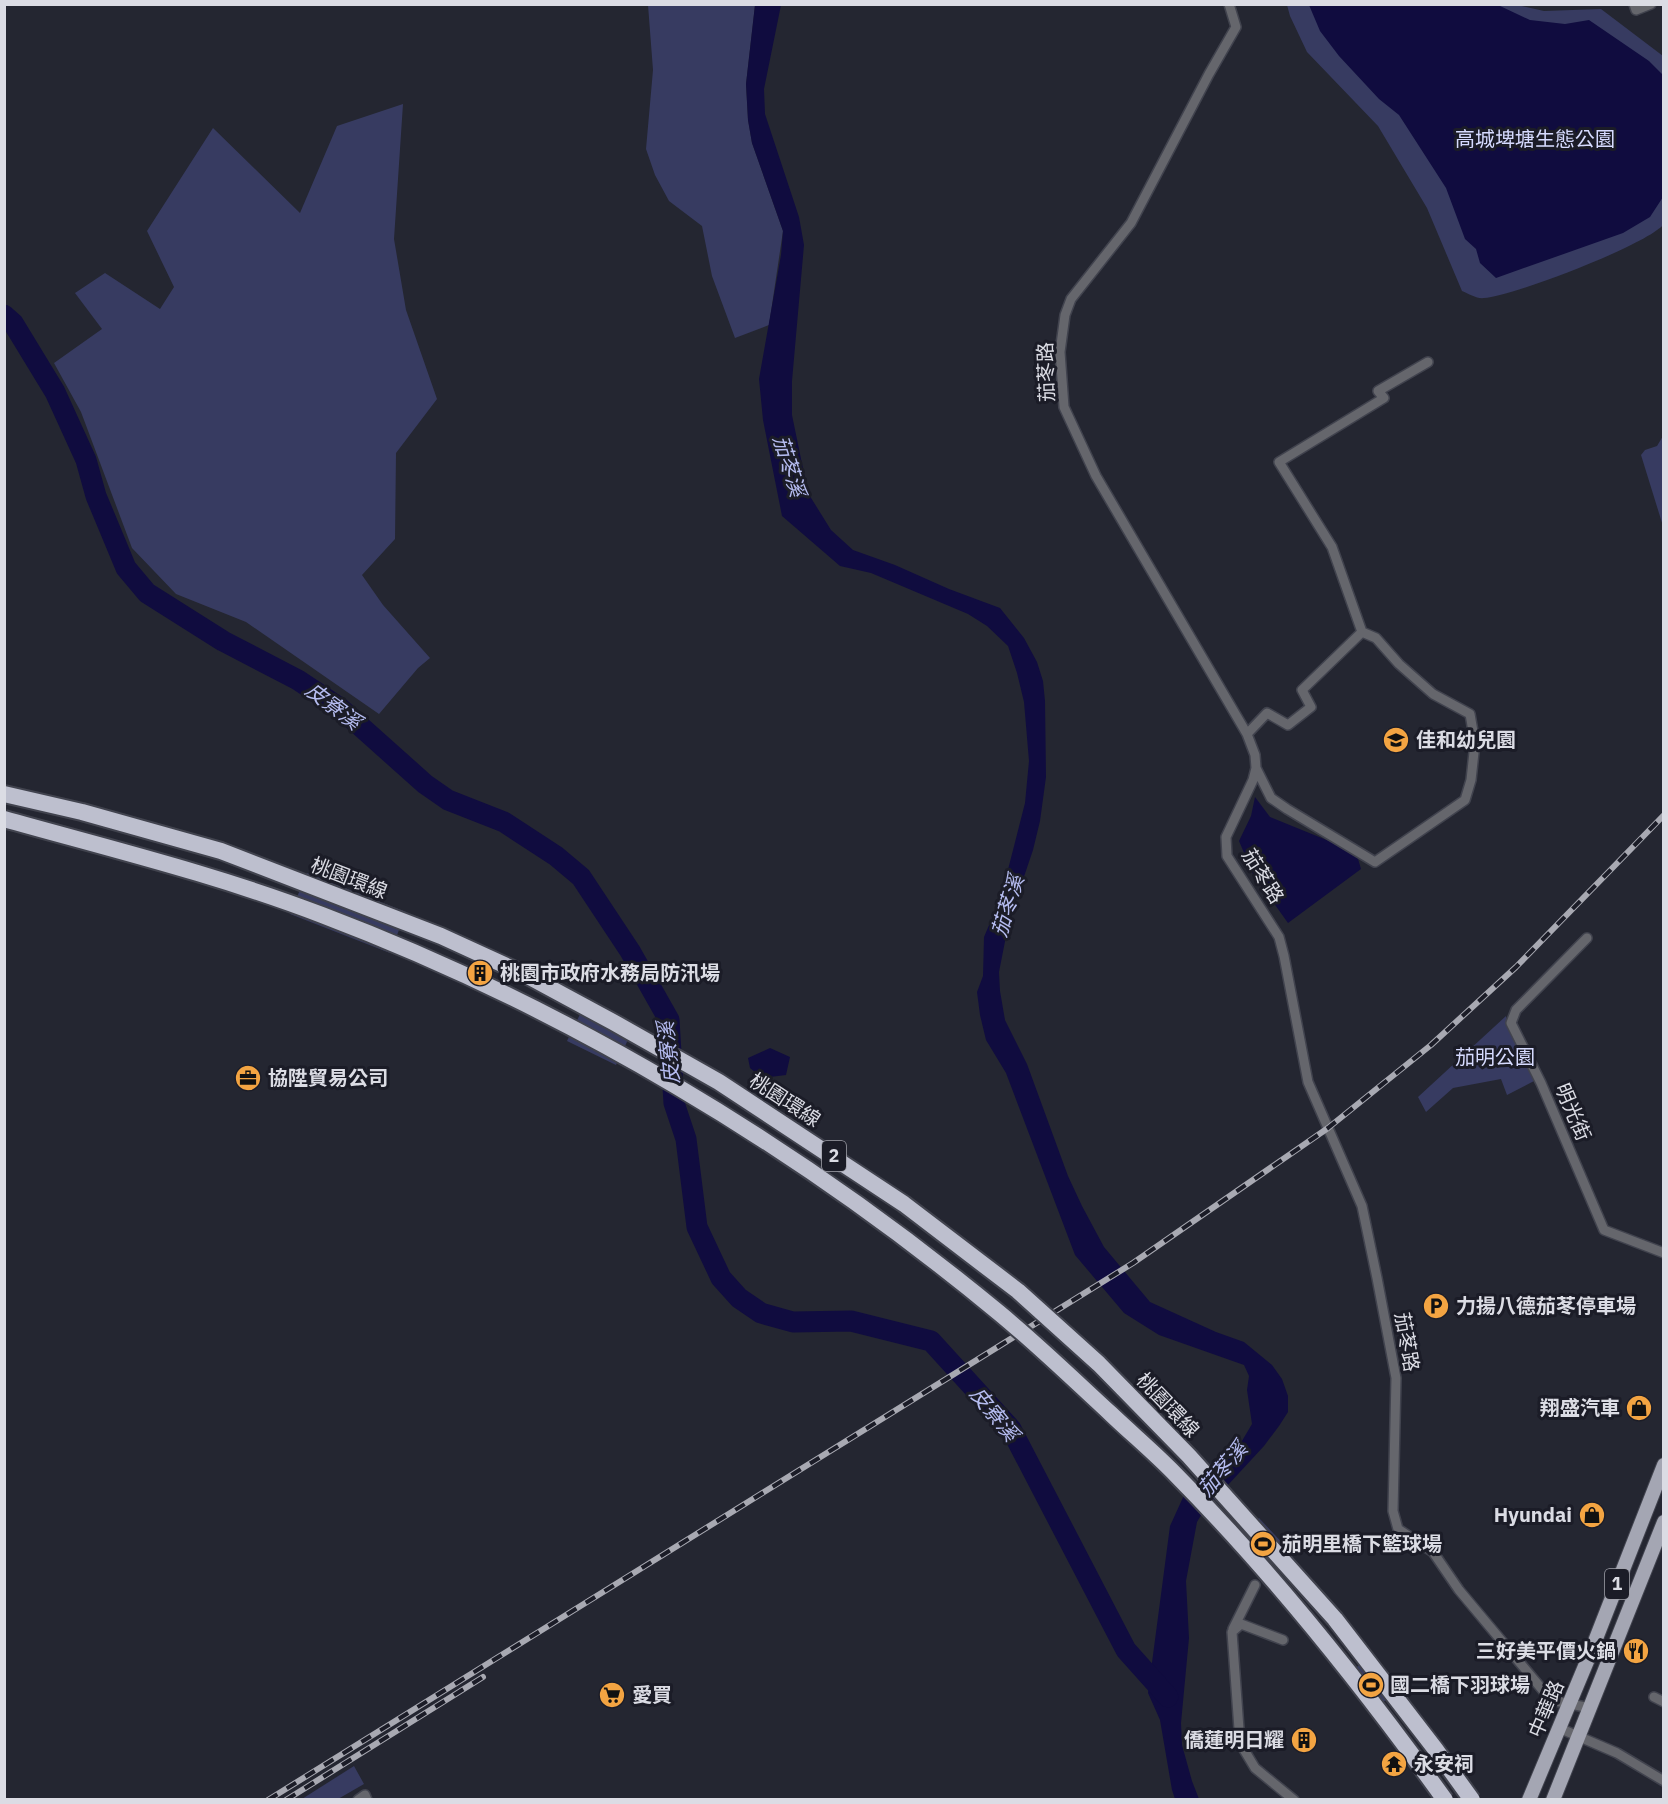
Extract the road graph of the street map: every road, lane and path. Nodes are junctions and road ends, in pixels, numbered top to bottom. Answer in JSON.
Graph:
{"nodes":[{"id":1,"x":1229,"y":4,"type":"edge"},
{"id":2,"x":1651,"y":4,"type":"edge"},
{"id":3,"x":1635,"y":7,"type":"edge"},
{"id":4,"x":1428,"y":362,"type":"dead end"},
{"id":5,"x":1362,"y":632,"type":"junction"},
{"id":6,"x":1247,"y":734,"type":"junction"},
{"id":7,"x":1256,"y":768,"type":"junction"},
{"id":8,"x":4,"y":794,"type":"edge"},
{"id":9,"x":4,"y":819,"type":"edge"},
{"id":10,"x":1587,"y":938,"type":"dead end"},
{"id":11,"x":1664,"y":1253,"type":"edge"},
{"id":12,"x":1664,"y":1465,"type":"edge"},
{"id":13,"x":1664,"y":1522,"type":"edge"},
{"id":14,"x":1255,"y":1585,"type":"dead end"},
{"id":15,"x":1232,"y":1632,"type":"junction"},
{"id":16,"x":1283,"y":1640,"type":"dead end"},
{"id":17,"x":1654,"y":1697,"type":"dead end"},
{"id":18,"x":1664,"y":1702,"type":"edge"},
{"id":19,"x":1570,"y":1703,"type":"junction"},
{"id":20,"x":1590,"y":1708,"type":"junction"},
{"id":21,"x":1559,"y":1728,"type":"junction"},
{"id":22,"x":1579,"y":1737,"type":"junction"},
{"id":23,"x":1664,"y":1781,"type":"edge"},
{"id":24,"x":1281,"y":1796,"type":"edge"},
{"id":25,"x":1294,"y":1800,"type":"edge"},
{"id":26,"x":1445,"y":1800,"type":"edge"},
{"id":27,"x":1472,"y":1800,"type":"edge"},
{"id":28,"x":1529,"y":1800,"type":"edge"},
{"id":29,"x":1553,"y":1800,"type":"edge"}],
"edges":[{"from":1,"to":6,"type":"street","name":"茄苳路"},
{"from":2,"to":3,"type":"street"},
{"from":4,"to":5,"type":"street"},
{"from":5,"to":6,"type":"street"},
{"from":5,"to":7,"type":"street"},
{"from":6,"to":7,"type":"street","name":"茄苳路"},
{"from":7,"to":19,"type":"street","name":"茄苳路"},
{"from":8,"to":27,"type":"highway","name":"桃園環線","number":"2","bridge":true},
{"from":9,"to":26,"type":"highway","number":"2","bridge":true},
{"from":10,"to":11,"type":"street","name":"明光街"},
{"from":12,"to":19,"type":"main road","name":"中華路","number":"1"},
{"from":13,"to":20,"type":"main road","name":"中華路","number":"1"},
{"from":14,"to":15,"type":"street"},
{"from":15,"to":16,"type":"street"},
{"from":15,"to":24,"type":"street"},
{"from":17,"to":18,"type":"street"},
{"from":19,"to":20,"type":"street","name":"茄苳路"},
{"from":19,"to":21,"type":"main road","name":"中華路","number":"1"},
{"from":20,"to":22,"type":"main road","name":"中華路","number":"1"},
{"from":21,"to":22,"type":"street"},
{"from":21,"to":28,"type":"main road","name":"中華路","number":"1"},
{"from":22,"to":23,"type":"street"},
{"from":22,"to":29,"type":"main road","name":"中華路","number":"1"},
{"from":24,"to":25,"type":"street"}]}
